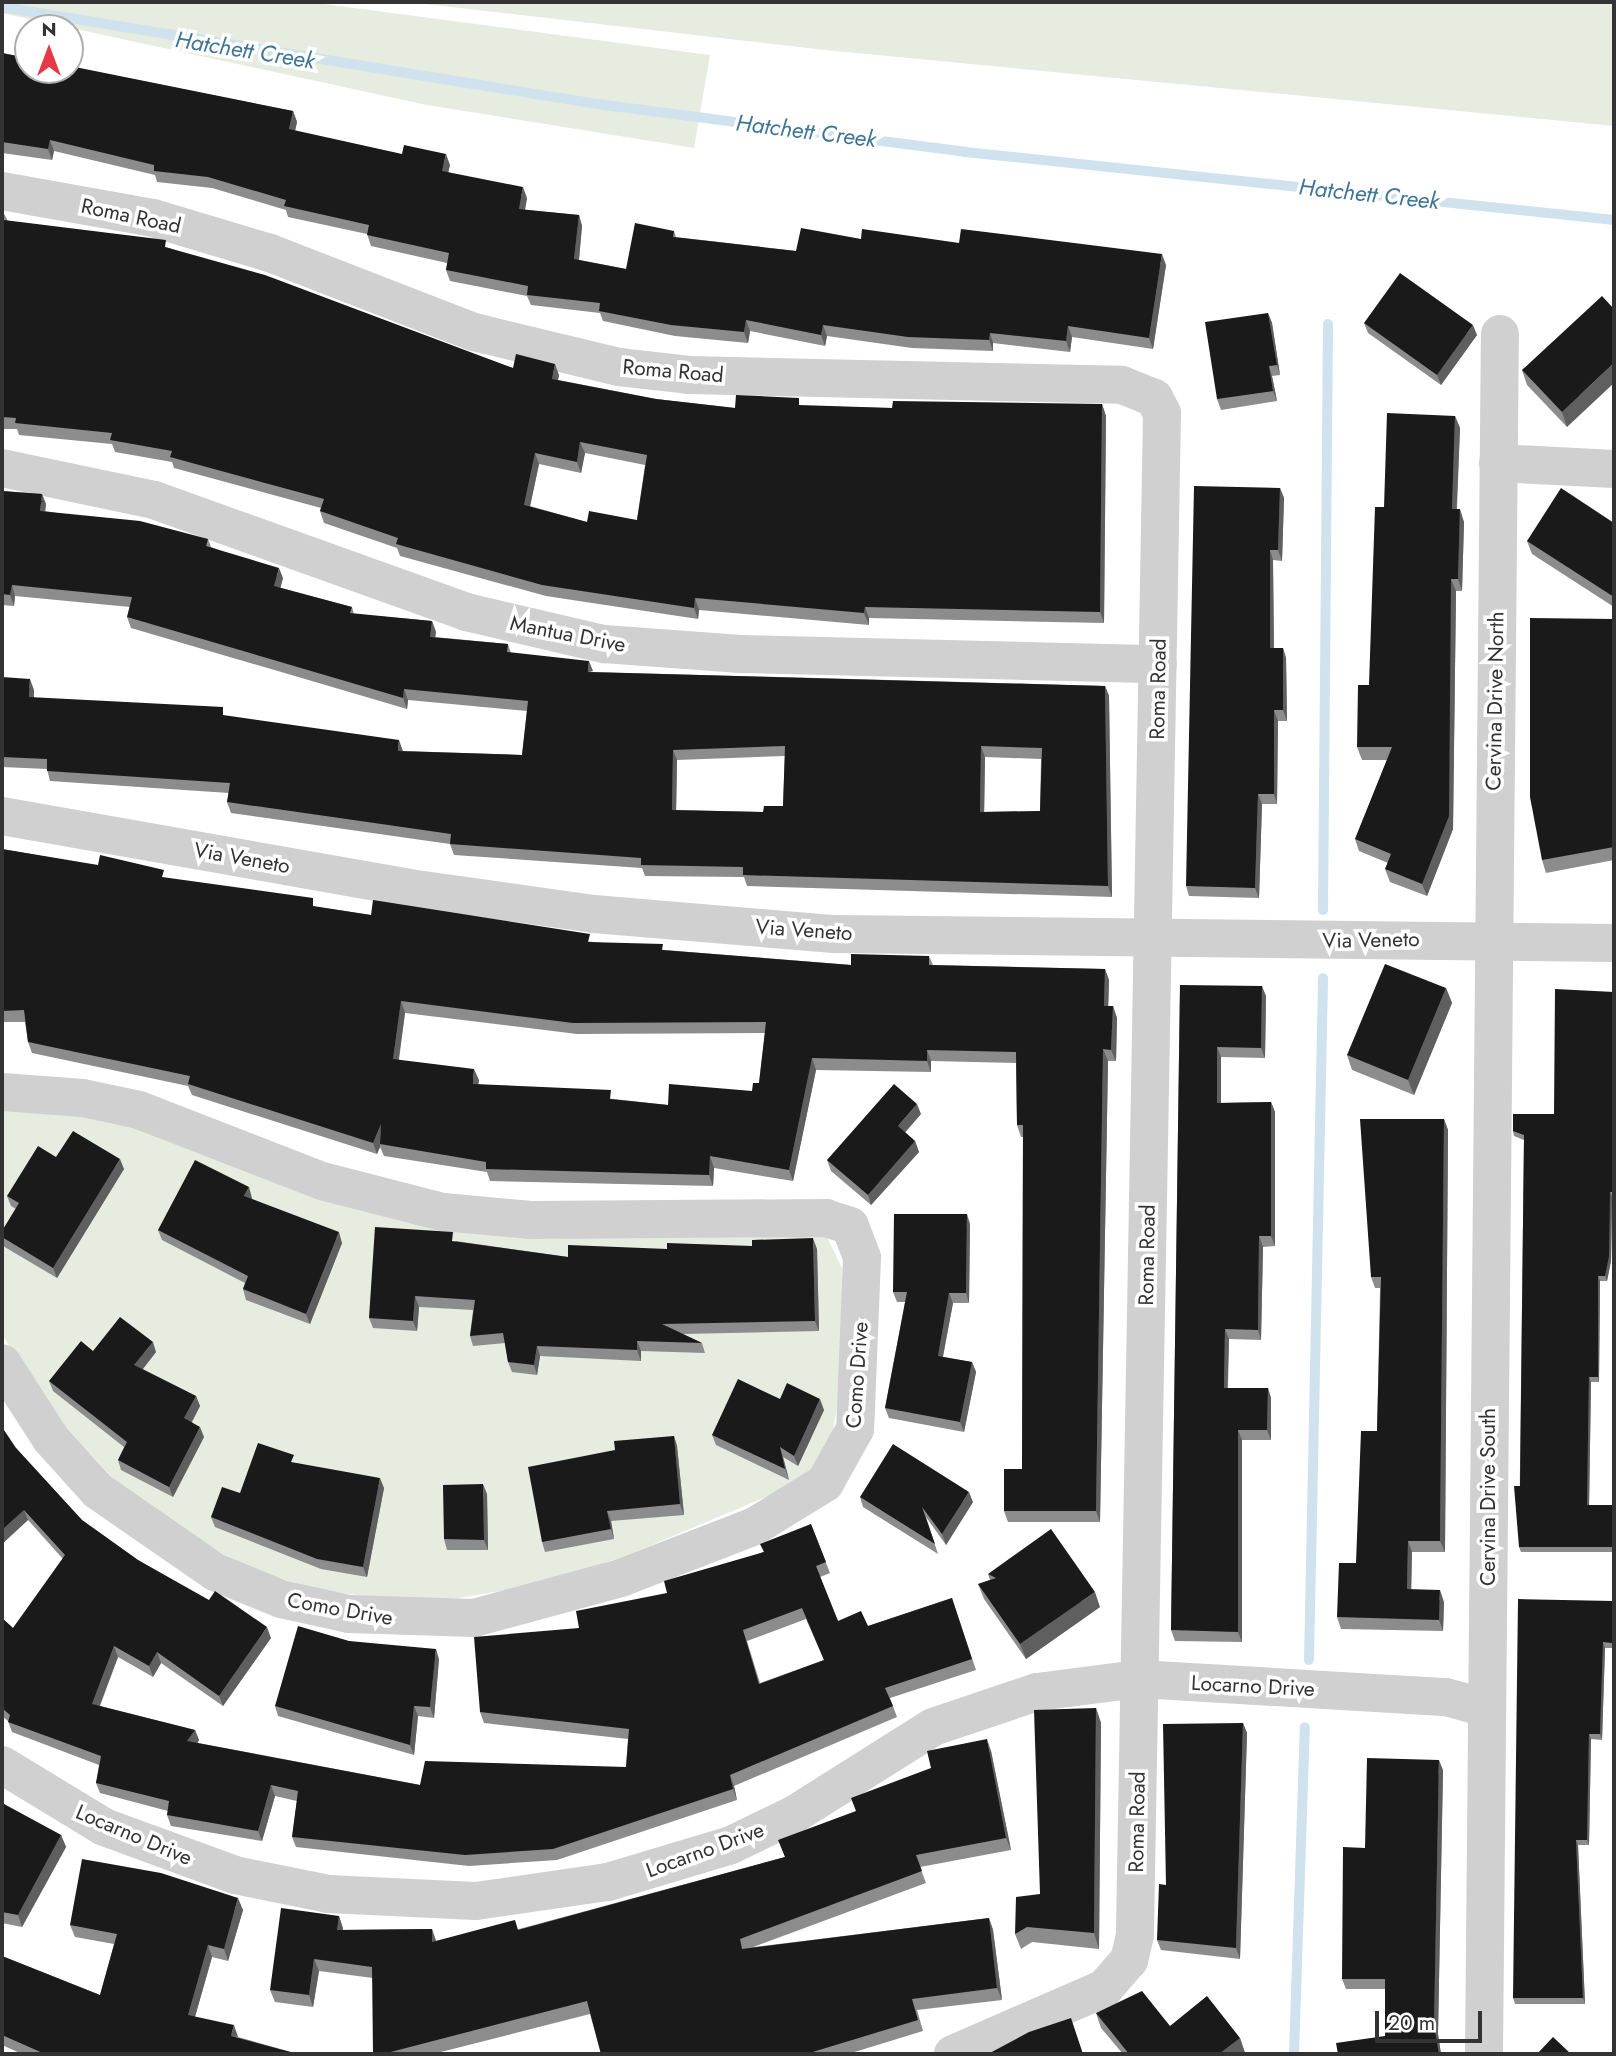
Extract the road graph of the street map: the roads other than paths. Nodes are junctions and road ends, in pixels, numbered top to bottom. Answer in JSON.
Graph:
{"nodes":[{"id":1,"x":2,"y":191,"type":"edge"},
{"id":2,"x":1500,"y":334,"type":"dead end"},
{"id":3,"x":1498,"y":463,"type":"junction"},
{"id":4,"x":2,"y":468,"type":"edge"},
{"id":5,"x":1614,"y":470,"type":"edge"},
{"id":6,"x":1158,"y":664,"type":"junction"},
{"id":7,"x":2,"y":816,"type":"edge"},
{"id":8,"x":1492,"y":939,"type":"junction"},
{"id":9,"x":1154,"y":942,"type":"junction"},
{"id":10,"x":1614,"y":943,"type":"edge"},
{"id":11,"x":2,"y":1092,"type":"edge"},
{"id":12,"x":2,"y":1363,"type":"edge"},
{"id":13,"x":1139,"y":1679,"type":"junction"},
{"id":14,"x":1486,"y":1707,"type":"junction"},
{"id":15,"x":2,"y":1765,"type":"edge"},
{"id":16,"x":953,"y":2054,"type":"edge"},
{"id":17,"x":1484,"y":2054,"type":"edge"}],
"edges":[{"from":1,"to":6,"type":"street","name":"Roma Road"},
{"from":2,"to":3,"type":"street","name":"Cervina Drive North"},
{"from":3,"to":5,"type":"street"},
{"from":3,"to":8,"type":"street","name":"Cervina Drive North"},
{"from":4,"to":6,"type":"street","name":"Mantua Drive"},
{"from":6,"to":9,"type":"street","name":"Roma Road"},
{"from":7,"to":9,"type":"street","name":"Via Veneto"},
{"from":8,"to":9,"type":"street","name":"Via Veneto"},
{"from":8,"to":10,"type":"street","name":"Via Veneto"},
{"from":8,"to":14,"type":"street","name":"Cervina Drive South"},
{"from":9,"to":13,"type":"street","name":"Roma Road"},
{"from":11,"to":12,"type":"street","name":"Como Drive"},
{"from":13,"to":14,"type":"street","name":"Locarno Drive"},
{"from":13,"to":15,"type":"street","name":"Locarno Drive"},
{"from":13,"to":16,"type":"street","name":"Roma Road"},
{"from":14,"to":17,"type":"street","name":"Cervina Drive South"}]}
